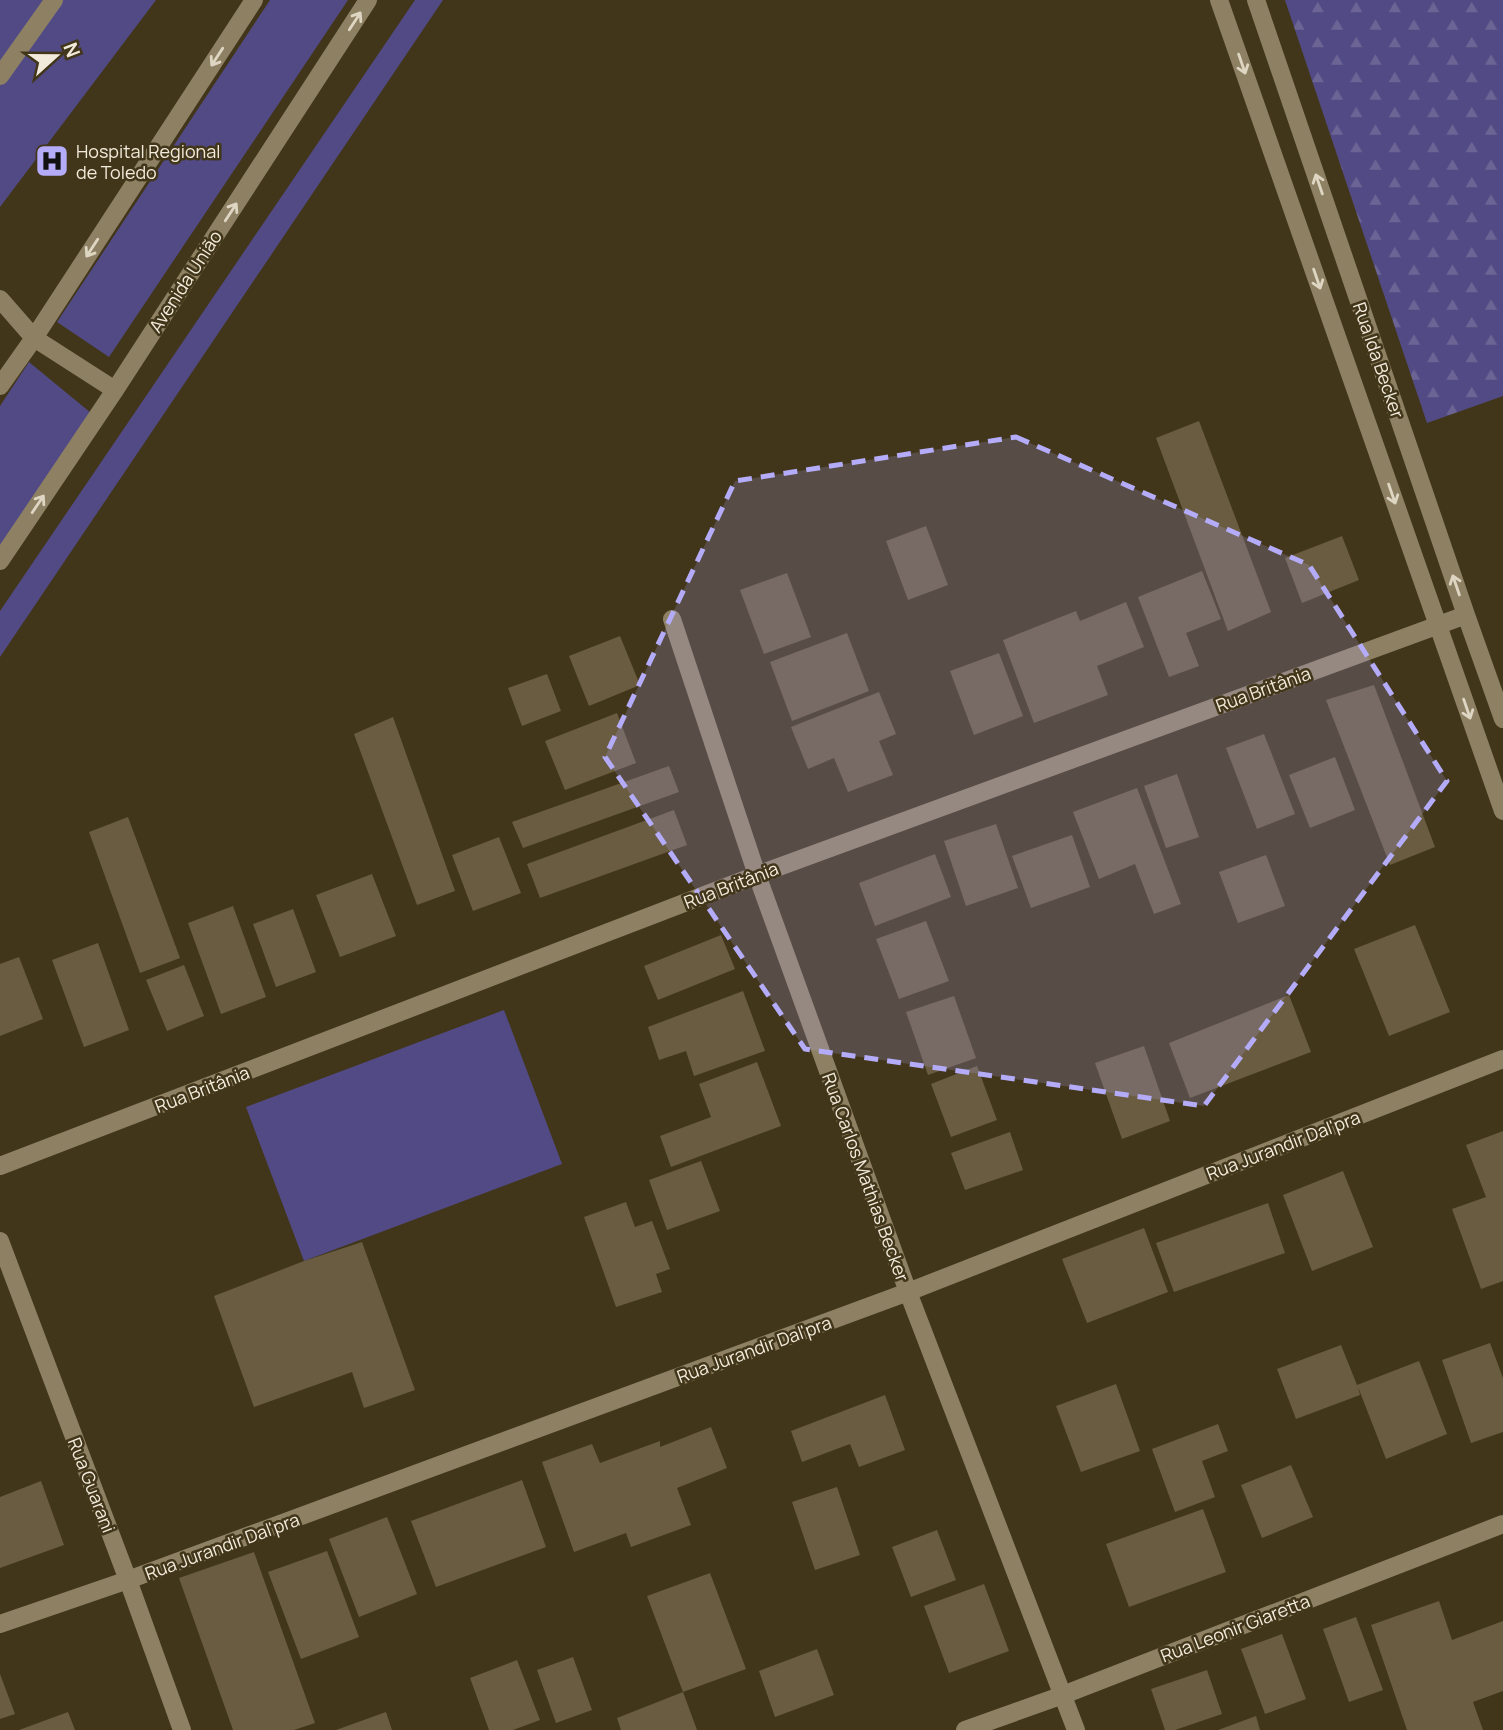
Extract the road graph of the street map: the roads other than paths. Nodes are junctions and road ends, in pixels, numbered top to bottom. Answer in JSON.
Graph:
{"nodes":[{"id":1,"x":54,"y":0,"type":"edge"},
{"id":2,"x":254,"y":0,"type":"edge"},
{"id":3,"x":368,"y":0,"type":"edge"},
{"id":4,"x":1219,"y":0,"type":"edge"},
{"id":5,"x":1256,"y":0,"type":"edge"},
{"id":6,"x":0,"y":76,"type":"edge"},
{"id":7,"x":0,"y":299,"type":"edge"},
{"id":8,"x":34,"y":338,"type":"junction"},
{"id":9,"x":0,"y":386,"type":"edge"},
{"id":10,"x":115,"y":390,"type":"junction"},
{"id":11,"x":0,"y":561,"type":"edge"},
{"id":12,"x":1466,"y":615,"type":"junction"},
{"id":13,"x":673,"y":619,"type":"dead end"},
{"id":14,"x":1438,"y":625,"type":"junction"},
{"id":15,"x":1503,"y":719,"type":"edge"},
{"id":16,"x":1503,"y":811,"type":"edge"},
{"id":17,"x":757,"y":875,"type":"junction"},
{"id":18,"x":1503,"y":1059,"type":"edge"},
{"id":19,"x":0,"y":1166,"type":"edge"},
{"id":20,"x":0,"y":1241,"type":"edge"},
{"id":21,"x":908,"y":1292,"type":"junction"},
{"id":22,"x":1503,"y":1524,"type":"edge"},
{"id":23,"x":128,"y":1580,"type":"junction"},
{"id":24,"x":0,"y":1624,"type":"edge"},
{"id":25,"x":1063,"y":1695,"type":"junction"},
{"id":26,"x":181,"y":1730,"type":"edge"},
{"id":27,"x":965,"y":1730,"type":"edge"},
{"id":28,"x":1076,"y":1730,"type":"edge"}],
"edges":[{"from":1,"to":6,"type":"street"},
{"from":2,"to":8,"type":"street","one_way":true},
{"from":10,"to":3,"type":"street","name":"Avenida União","one_way":true},
{"from":4,"to":14,"type":"street","one_way":true},
{"from":12,"to":5,"type":"street","name":"Rua Ida Becker","one_way":true},
{"from":7,"to":8,"type":"street"},
{"from":8,"to":9,"type":"street"},
{"from":8,"to":10,"type":"street"},
{"from":11,"to":10,"type":"street","name":"Avenida União","one_way":true},
{"from":12,"to":14,"type":"street","name":"Rua Britânia"},
{"from":12,"to":15,"type":"street","name":"Rua Ida Becker"},
{"from":13,"to":17,"type":"street","name":"Rua Carlos Mathias Becker"},
{"from":14,"to":16,"type":"street","one_way":true},
{"from":14,"to":17,"type":"street","name":"Rua Britânia"},
{"from":17,"to":19,"type":"street","name":"Rua Britânia"},
{"from":17,"to":21,"type":"street","name":"Rua Carlos Mathias Becker"},
{"from":18,"to":21,"type":"street","name":"Rua Jurandir Dal'pra"},
{"from":20,"to":23,"type":"street","name":"Rua Guarani"},
{"from":21,"to":23,"type":"street","name":"Rua Jurandir Dal'pra"},
{"from":21,"to":25,"type":"street","name":"Rua Carlos Mathias Becker"},
{"from":22,"to":25,"type":"street","name":"Rua Leonir Giaretta"},
{"from":23,"to":24,"type":"street","name":"Rua Jurandir Dal'pra"},
{"from":23,"to":26,"type":"street","name":"Rua Guarani"},
{"from":25,"to":27,"type":"street","name":"Rua Leonir Giaretta"},
{"from":25,"to":28,"type":"street","name":"Rua Carlos Mathias Becker"}]}
